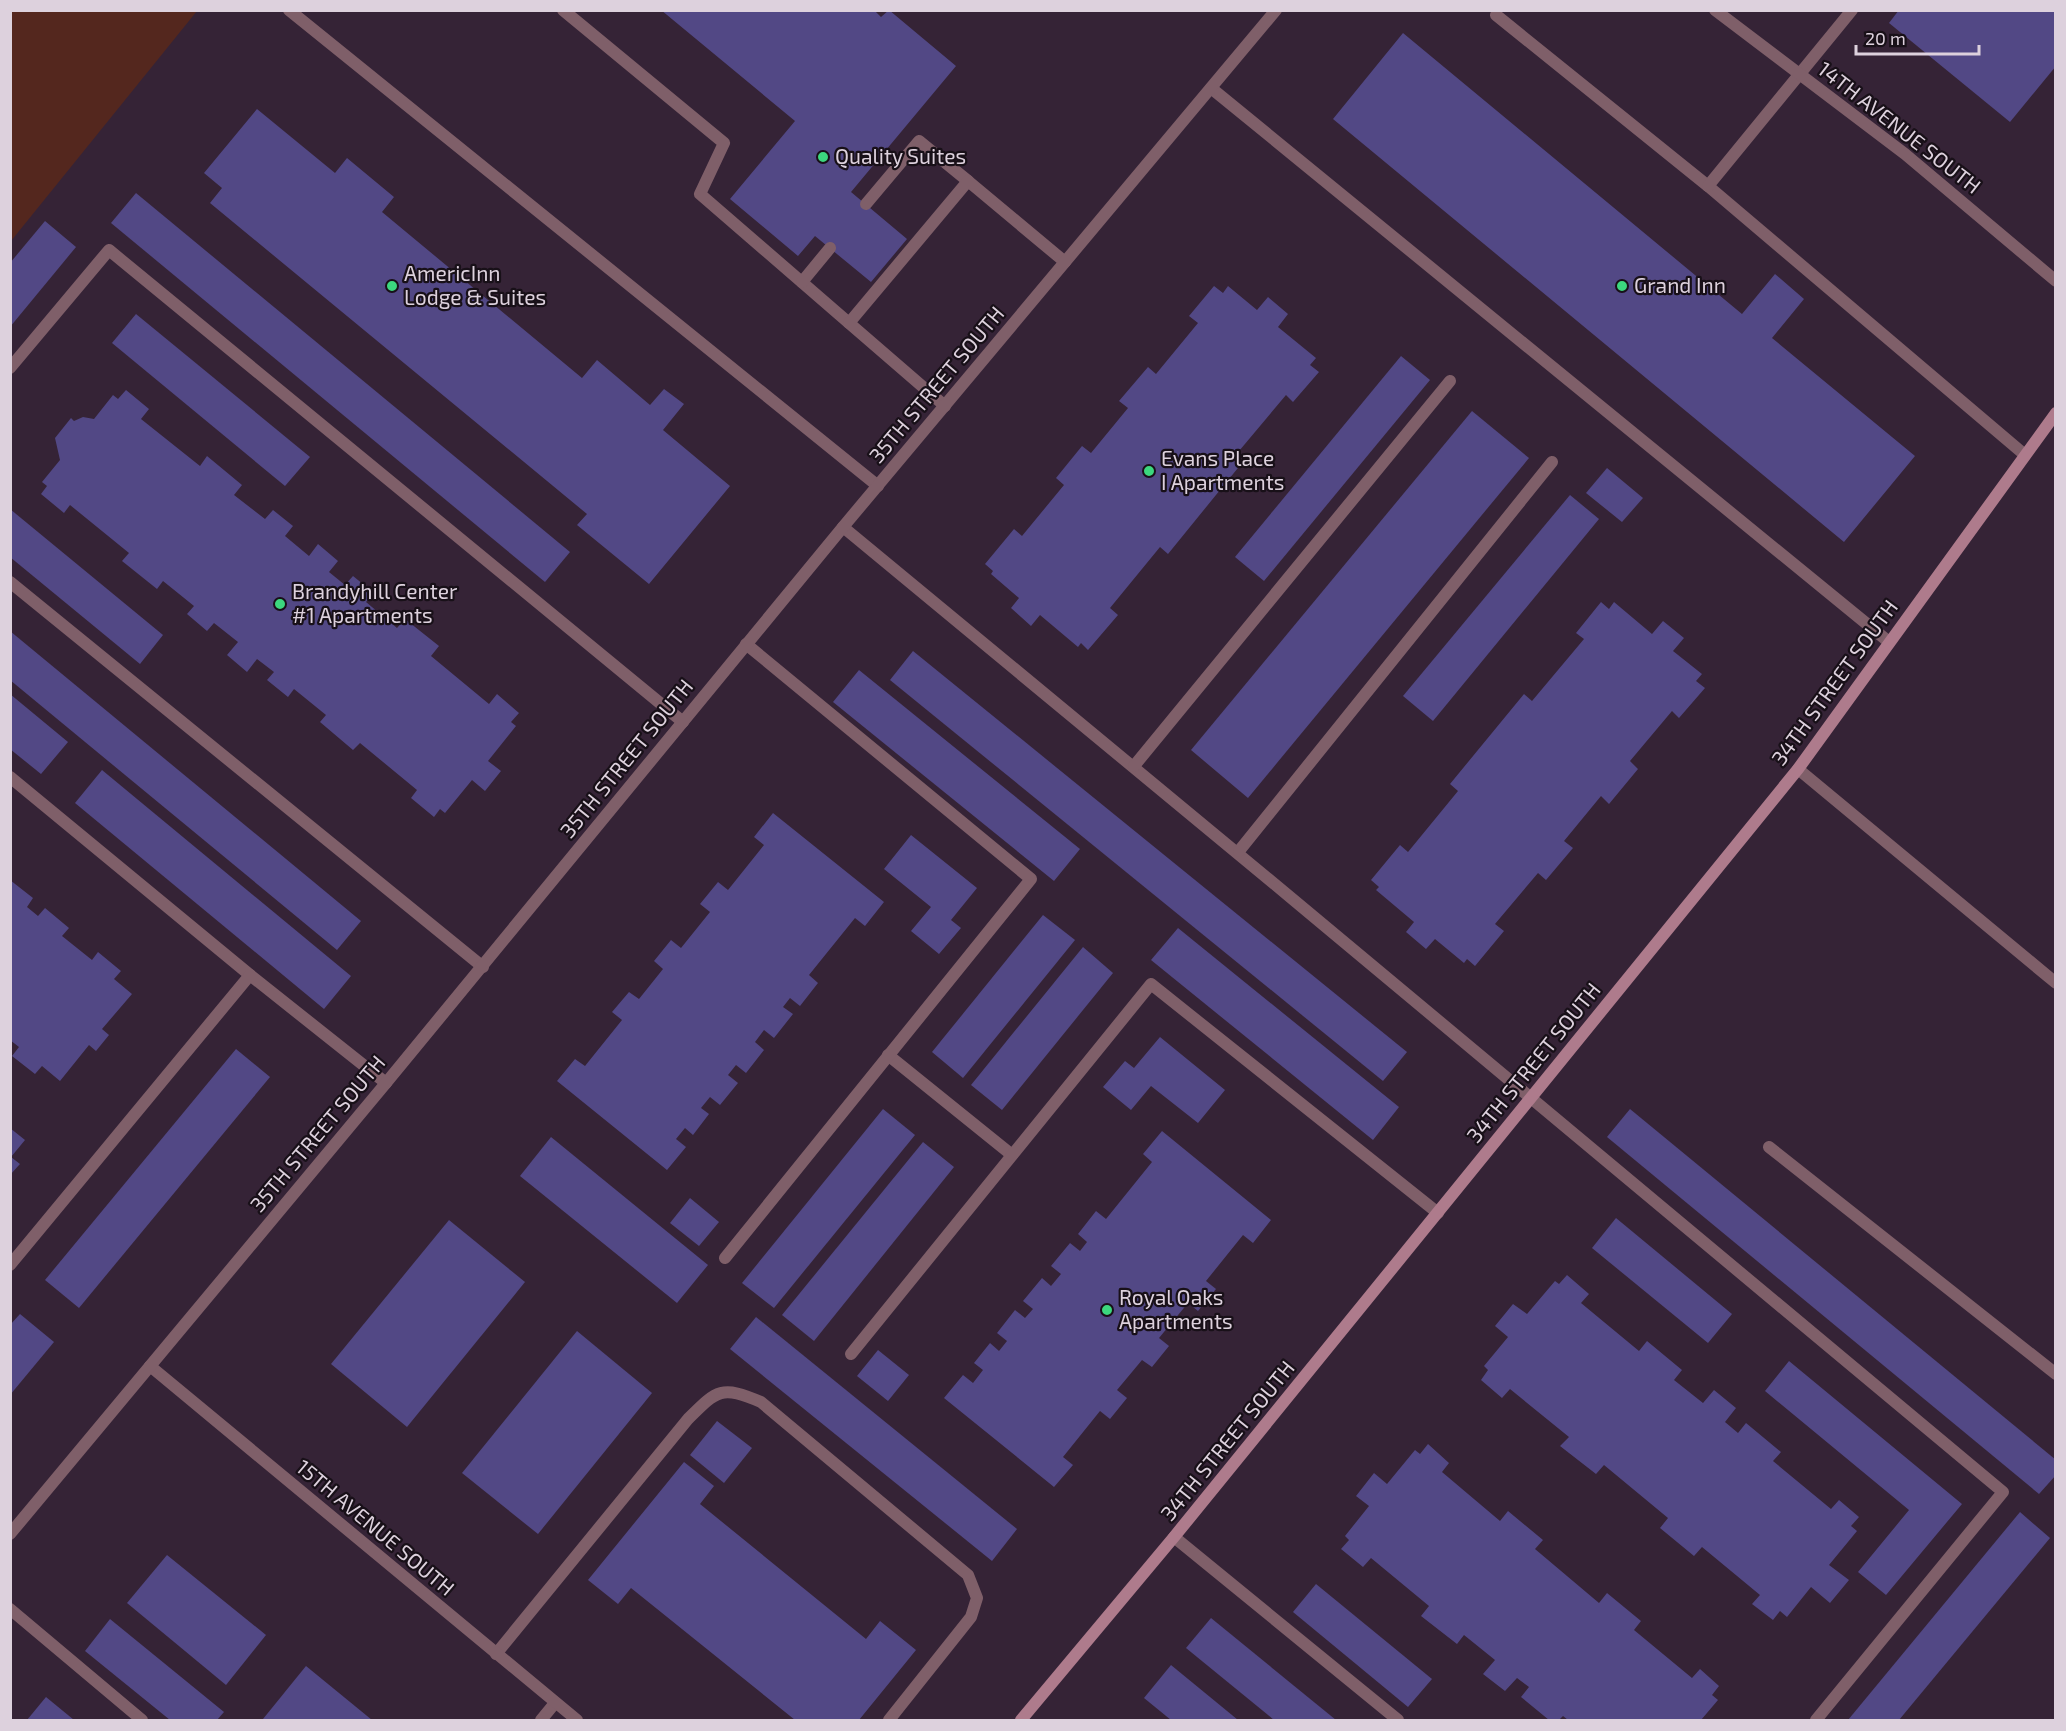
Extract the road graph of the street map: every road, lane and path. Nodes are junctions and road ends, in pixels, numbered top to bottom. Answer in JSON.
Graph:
{"nodes":[{"id":1,"x":289,"y":10,"type":"edge"},
{"id":2,"x":563,"y":10,"type":"edge"},
{"id":3,"x":1276,"y":10,"type":"edge"},
{"id":4,"x":1715,"y":10,"type":"edge"},
{"id":5,"x":1852,"y":10,"type":"edge"},
{"id":6,"x":1496,"y":15,"type":"dead end"},
{"id":7,"x":1800,"y":74,"type":"junction"},
{"id":8,"x":1211,"y":88,"type":"junction"},
{"id":9,"x":968,"y":180,"type":"junction"},
{"id":10,"x":1708,"y":186,"type":"junction"},
{"id":11,"x":866,"y":204,"type":"dead end"},
{"id":12,"x":830,"y":248,"type":"dead end"},
{"id":13,"x":1065,"y":262,"type":"junction"},
{"id":14,"x":2055,"y":281,"type":"edge"},
{"id":15,"x":802,"y":282,"type":"junction"},
{"id":16,"x":849,"y":323,"type":"junction"},
{"id":17,"x":10,"y":368,"type":"edge"},
{"id":18,"x":1450,"y":381,"type":"dead end"},
{"id":19,"x":945,"y":406,"type":"junction"},
{"id":20,"x":2055,"y":413,"type":"edge"},
{"id":21,"x":2025,"y":455,"type":"junction"},
{"id":22,"x":1552,"y":462,"type":"dead end"},
{"id":23,"x":878,"y":486,"type":"junction"},
{"id":24,"x":843,"y":527,"type":"junction"},
{"id":25,"x":10,"y":582,"type":"edge"},
{"id":26,"x":1889,"y":642,"type":"junction"},
{"id":27,"x":746,"y":644,"type":"junction"},
{"id":28,"x":683,"y":722,"type":"junction"},
{"id":29,"x":1134,"y":766,"type":"junction"},
{"id":30,"x":1798,"y":769,"type":"junction"},
{"id":31,"x":10,"y":777,"type":"edge"},
{"id":32,"x":1239,"y":851,"type":"junction"},
{"id":33,"x":483,"y":967,"type":"junction"},
{"id":34,"x":250,"y":975,"type":"junction"},
{"id":35,"x":2055,"y":983,"type":"edge"},
{"id":36,"x":888,"y":1055,"type":"junction"},
{"id":37,"x":386,"y":1083,"type":"junction"},
{"id":38,"x":1530,"y":1100,"type":"junction"},
{"id":39,"x":1769,"y":1147,"type":"dead end"},
{"id":40,"x":1012,"y":1155,"type":"junction"},
{"id":41,"x":1438,"y":1213,"type":"junction"},
{"id":42,"x":725,"y":1258,"type":"dead end"},
{"id":43,"x":10,"y":1265,"type":"edge"},
{"id":44,"x":852,"y":1354,"type":"dead end"},
{"id":45,"x":150,"y":1366,"type":"junction"},
{"id":46,"x":2055,"y":1374,"type":"edge"},
{"id":47,"x":10,"y":1534,"type":"edge"},
{"id":48,"x":1174,"y":1537,"type":"junction"},
{"id":49,"x":10,"y":1610,"type":"edge"},
{"id":50,"x":496,"y":1654,"type":"junction"},
{"id":51,"x":555,"y":1703,"type":"junction"},
{"id":52,"x":895,"y":1718,"type":"edge"},
{"id":53,"x":142,"y":1720,"type":"edge"},
{"id":54,"x":541,"y":1720,"type":"edge"},
{"id":55,"x":577,"y":1720,"type":"edge"},
{"id":56,"x":1021,"y":1720,"type":"edge"},
{"id":57,"x":1398,"y":1720,"type":"edge"},
{"id":58,"x":1816,"y":1720,"type":"edge"}],
"edges":[{"from":1,"to":23,"type":"street"},
{"from":2,"to":15,"type":"street"},
{"from":3,"to":8,"type":"street","name":"35TH STREET SOUTH"},
{"from":4,"to":7,"type":"street","name":"14TH AVENUE SOUTH"},
{"from":5,"to":7,"type":"street"},
{"from":6,"to":10,"type":"street"},
{"from":7,"to":10,"type":"street"},
{"from":7,"to":14,"type":"street","name":"14TH AVENUE SOUTH"},
{"from":8,"to":13,"type":"street","name":"35TH STREET SOUTH"},
{"from":8,"to":26,"type":"street"},
{"from":9,"to":11,"type":"street"},
{"from":9,"to":13,"type":"street"},
{"from":9,"to":16,"type":"street"},
{"from":10,"to":21,"type":"street"},
{"from":12,"to":15,"type":"street"},
{"from":13,"to":19,"type":"street","name":"35TH STREET SOUTH"},
{"from":15,"to":16,"type":"street"},
{"from":16,"to":19,"type":"street"},
{"from":17,"to":28,"type":"street"},
{"from":18,"to":29,"type":"street"},
{"from":19,"to":23,"type":"street","name":"35TH STREET SOUTH"},
{"from":20,"to":21,"type":"street","name":"34TH STREET SOUTH"},
{"from":21,"to":26,"type":"street","name":"34TH STREET SOUTH"},
{"from":22,"to":32,"type":"street"},
{"from":23,"to":24,"type":"street","name":"35TH STREET SOUTH"},
{"from":24,"to":27,"type":"street","name":"35TH STREET SOUTH"},
{"from":24,"to":29,"type":"street"},
{"from":25,"to":33,"type":"street"},
{"from":26,"to":30,"type":"street","name":"34TH STREET SOUTH"},
{"from":27,"to":28,"type":"street","name":"35TH STREET SOUTH"},
{"from":27,"to":36,"type":"street"},
{"from":28,"to":33,"type":"street","name":"35TH STREET SOUTH"},
{"from":29,"to":32,"type":"street"},
{"from":30,"to":35,"type":"street"},
{"from":30,"to":38,"type":"street","name":"34TH STREET SOUTH"},
{"from":31,"to":34,"type":"street"},
{"from":32,"to":38,"type":"street"},
{"from":33,"to":37,"type":"street","name":"35TH STREET SOUTH"},
{"from":34,"to":37,"type":"street"},
{"from":34,"to":43,"type":"street"},
{"from":36,"to":40,"type":"street"},
{"from":36,"to":42,"type":"street"},
{"from":37,"to":45,"type":"street","name":"35TH STREET SOUTH"},
{"from":38,"to":41,"type":"street","name":"34TH STREET SOUTH"},
{"from":38,"to":58,"type":"street"},
{"from":39,"to":46,"type":"street"},
{"from":40,"to":41,"type":"street"},
{"from":40,"to":44,"type":"street"},
{"from":41,"to":48,"type":"street","name":"34TH STREET SOUTH"},
{"from":45,"to":47,"type":"street","name":"35TH STREET SOUTH"},
{"from":45,"to":50,"type":"street","name":"15TH AVENUE SOUTH"},
{"from":48,"to":56,"type":"street","name":"34TH STREET SOUTH"},
{"from":48,"to":57,"type":"street"},
{"from":49,"to":53,"type":"street"},
{"from":50,"to":51,"type":"street","name":"15TH AVENUE SOUTH"},
{"from":50,"to":52,"type":"street"},
{"from":51,"to":54,"type":"street"},
{"from":51,"to":55,"type":"street","name":"15TH AVENUE SOUTH"}]}
